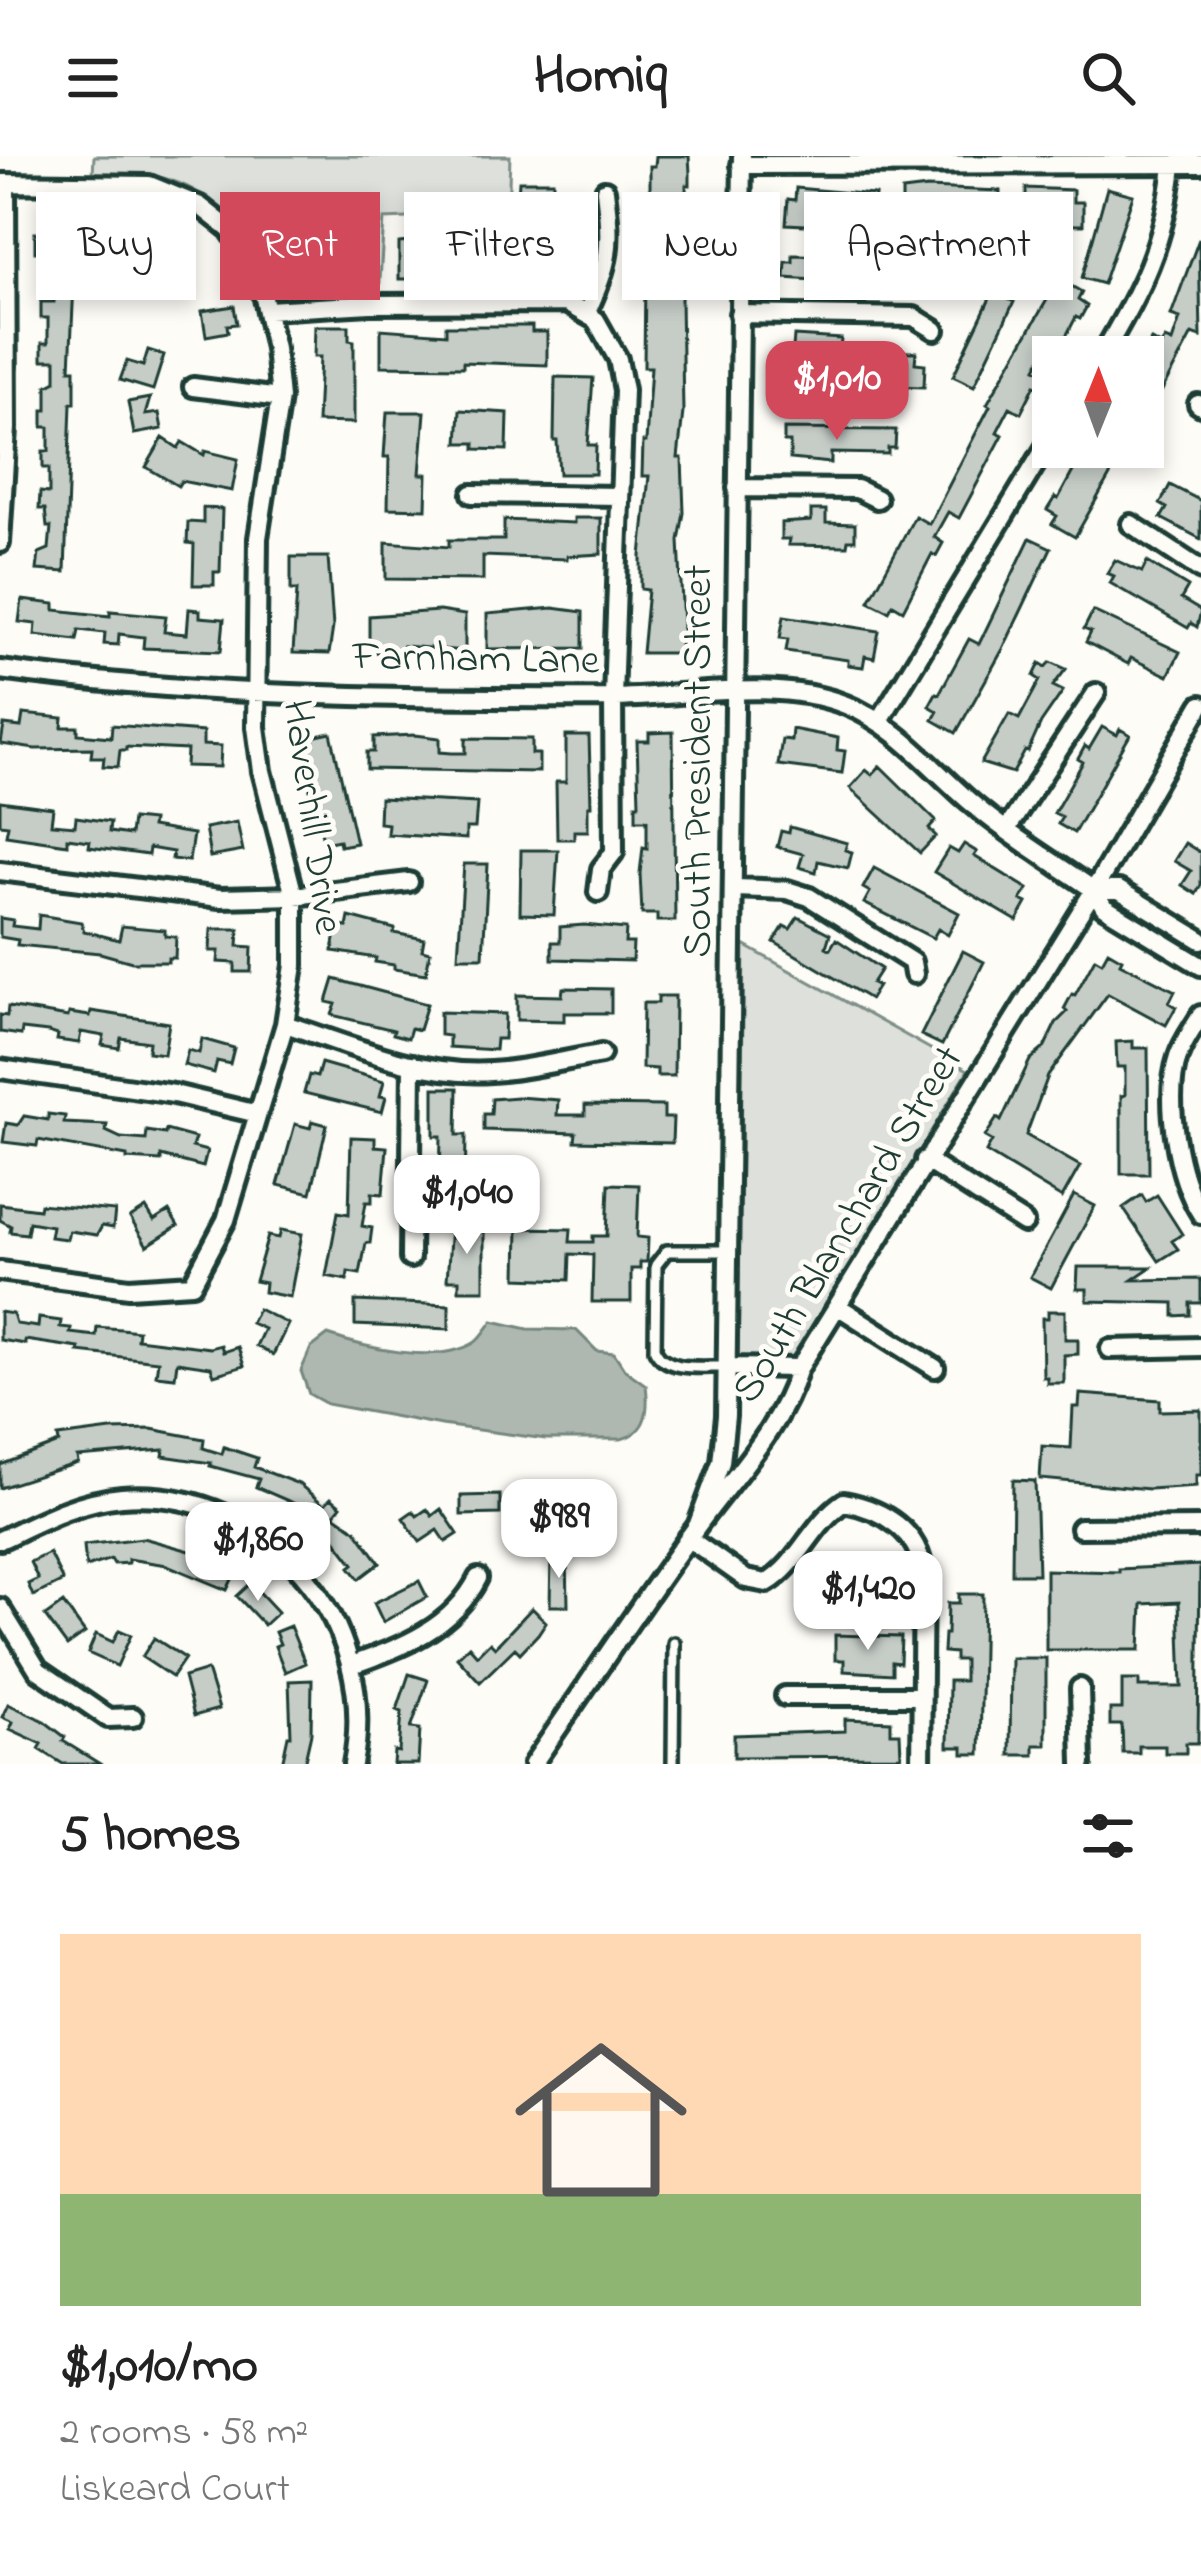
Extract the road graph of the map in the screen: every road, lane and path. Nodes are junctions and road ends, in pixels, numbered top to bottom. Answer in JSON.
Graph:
{"nodes":[{"id":1,"x":742,"y":161,"type":"edge"},
{"id":2,"x":1201,"y":164,"type":"edge"},
{"id":3,"x":1173,"y":165,"type":"junction"},
{"id":4,"x":3,"y":183,"type":"edge"},
{"id":5,"x":605,"y":190,"type":"dead end"},
{"id":6,"x":268,"y":310,"type":"junction"},
{"id":7,"x":586,"y":314,"type":"junction"},
{"id":8,"x":739,"y":314,"type":"junction"},
{"id":9,"x":935,"y":330,"type":"dead end"},
{"id":10,"x":1112,"y":336,"type":"edge"},
{"id":11,"x":193,"y":387,"type":"dead end"},
{"id":12,"x":280,"y":398,"type":"junction"},
{"id":13,"x":1033,"y":468,"type":"edge"},
{"id":14,"x":737,"y":488,"type":"junction"},
{"id":15,"x":472,"y":494,"type":"dead end"},
{"id":16,"x":620,"y":496,"type":"junction"},
{"id":17,"x":877,"y":499,"type":"dead end"},
{"id":18,"x":1131,"y":524,"type":"dead end"},
{"id":19,"x":0,"y":543,"type":"edge"},
{"id":20,"x":1201,"y":570,"type":"edge"},
{"id":21,"x":0,"y":670,"type":"edge"},
{"id":22,"x":255,"y":693,"type":"junction"},
{"id":23,"x":737,"y":693,"type":"junction"},
{"id":24,"x":1096,"y":693,"type":"dead end"},
{"id":25,"x":613,"y":698,"type":"junction"},
{"id":26,"x":1201,"y":705,"type":"edge"},
{"id":27,"x":879,"y":722,"type":"junction"},
{"id":28,"x":1006,"y":829,"type":"junction"},
{"id":29,"x":0,"y":871,"type":"edge"},
{"id":30,"x":409,"y":882,"type":"dead end"},
{"id":31,"x":735,"y":888,"type":"junction"},
{"id":32,"x":1094,"y":890,"type":"junction"},
{"id":33,"x":598,"y":892,"type":"dead end"},
{"id":34,"x":294,"y":896,"type":"junction"},
{"id":35,"x":1201,"y":940,"type":"edge"},
{"id":36,"x":1201,"y":966,"type":"edge"},
{"id":37,"x":914,"y":974,"type":"dead end"},
{"id":38,"x":1201,"y":1015,"type":"edge"},
{"id":39,"x":285,"y":1024,"type":"junction"},
{"id":40,"x":601,"y":1054,"type":"dead end"},
{"id":41,"x":412,"y":1064,"type":"junction"},
{"id":42,"x":0,"y":1069,"type":"edge"},
{"id":43,"x":258,"y":1114,"type":"junction"},
{"id":44,"x":925,"y":1160,"type":"junction"},
{"id":45,"x":1199,"y":1209,"type":"edge"},
{"id":46,"x":1024,"y":1223,"type":"dead end"},
{"id":47,"x":730,"y":1251,"type":"junction"},
{"id":48,"x":410,"y":1258,"type":"dead end"},
{"id":49,"x":0,"y":1270,"type":"edge"},
{"id":50,"x":839,"y":1306,"type":"junction"},
{"id":51,"x":1201,"y":1347,"type":"edge"},
{"id":52,"x":1109,"y":1349,"type":"dead end"},
{"id":53,"x":728,"y":1367,"type":"junction"},
{"id":54,"x":799,"y":1368,"type":"junction"},
{"id":55,"x":935,"y":1368,"type":"dead end"},
{"id":56,"x":1201,"y":1527,"type":"edge"},
{"id":57,"x":1080,"y":1528,"type":"dead end"},
{"id":58,"x":693,"y":1531,"type":"junction"},
{"id":59,"x":0,"y":1540,"type":"edge"},
{"id":60,"x":478,"y":1578,"type":"dead end"},
{"id":61,"x":0,"y":1608,"type":"edge"},
{"id":62,"x":674,"y":1643,"type":"dead end"},
{"id":63,"x":352,"y":1665,"type":"junction"},
{"id":64,"x":1081,"y":1688,"type":"dead end"},
{"id":65,"x":785,"y":1696,"type":"dead end"},
{"id":66,"x":920,"y":1696,"type":"junction"},
{"id":67,"x":133,"y":1717,"type":"dead end"},
{"id":68,"x":353,"y":1764,"type":"edge"},
{"id":69,"x":533,"y":1764,"type":"edge"},
{"id":70,"x":673,"y":1764,"type":"edge"},
{"id":71,"x":921,"y":1764,"type":"edge"},
{"id":72,"x":1082,"y":1764,"type":"edge"}],
"edges":[{"from":1,"to":3,"type":"street"},
{"from":1,"to":8,"type":"street","name":"South President Street"},
{"from":2,"to":3,"type":"street"},
{"from":3,"to":10,"type":"street"},
{"from":4,"to":6,"type":"street","name":"Haverhill Drive"},
{"from":4,"to":19,"type":"street"},
{"from":5,"to":7,"type":"street"},
{"from":6,"to":7,"type":"street"},
{"from":6,"to":12,"type":"street","name":"Haverhill Drive"},
{"from":7,"to":16,"type":"street"},
{"from":8,"to":9,"type":"street"},
{"from":8,"to":14,"type":"street","name":"South President Street"},
{"from":11,"to":12,"type":"street"},
{"from":12,"to":22,"type":"street","name":"Haverhill Drive"},
{"from":13,"to":27,"type":"street"},
{"from":14,"to":17,"type":"street"},
{"from":14,"to":23,"type":"street","name":"South President Street"},
{"from":15,"to":16,"type":"street"},
{"from":16,"to":25,"type":"street"},
{"from":18,"to":20,"type":"street"},
{"from":21,"to":22,"type":"street","name":"Farnham Lane"},
{"from":22,"to":25,"type":"street","name":"Farnham Lane"},
{"from":22,"to":34,"type":"street","name":"Haverhill Drive"},
{"from":23,"to":25,"type":"street","name":"Farnham Lane"},
{"from":23,"to":27,"type":"street","name":"Farnham Lane"},
{"from":23,"to":31,"type":"street","name":"South President Street"},
{"from":24,"to":28,"type":"street"},
{"from":25,"to":33,"type":"street"},
{"from":26,"to":32,"type":"street","name":"South Blanchard Street"},
{"from":27,"to":28,"type":"street","name":"Farnham Lane"},
{"from":28,"to":32,"type":"street","name":"Farnham Lane"},
{"from":29,"to":34,"type":"street"},
{"from":30,"to":34,"type":"street"},
{"from":31,"to":37,"type":"street"},
{"from":31,"to":47,"type":"street","name":"South President Street"},
{"from":32,"to":35,"type":"street"},
{"from":32,"to":36,"type":"street"},
{"from":32,"to":44,"type":"street","name":"South Blanchard Street"},
{"from":34,"to":39,"type":"street","name":"Haverhill Drive"},
{"from":38,"to":45,"type":"street"},
{"from":39,"to":41,"type":"street"},
{"from":39,"to":43,"type":"street","name":"Haverhill Drive"},
{"from":40,"to":41,"type":"street"},
{"from":41,"to":48,"type":"street"},
{"from":42,"to":43,"type":"street"},
{"from":43,"to":49,"type":"street","name":"Haverhill Drive"},
{"from":44,"to":46,"type":"street"},
{"from":44,"to":50,"type":"street","name":"South Blanchard Street"},
{"from":47,"to":53,"type":"street","name":"South President Street"},
{"from":47,"to":53,"type":"lane"},
{"from":50,"to":54,"type":"street","name":"South Blanchard Street"},
{"from":50,"to":55,"type":"street"},
{"from":51,"to":52,"type":"street"},
{"from":53,"to":54,"type":"street"},
{"from":53,"to":58,"type":"street","name":"South President Street"},
{"from":54,"to":58,"type":"street","name":"South Blanchard Street"},
{"from":56,"to":57,"type":"street"},
{"from":58,"to":66,"type":"street"},
{"from":58,"to":69,"type":"street","name":"South Blanchard Street"},
{"from":59,"to":63,"type":"street"},
{"from":60,"to":63,"type":"street"},
{"from":61,"to":67,"type":"street"},
{"from":62,"to":70,"type":"lane"},
{"from":63,"to":68,"type":"street"},
{"from":64,"to":72,"type":"street"},
{"from":65,"to":66,"type":"street"},
{"from":66,"to":71,"type":"street"}]}
